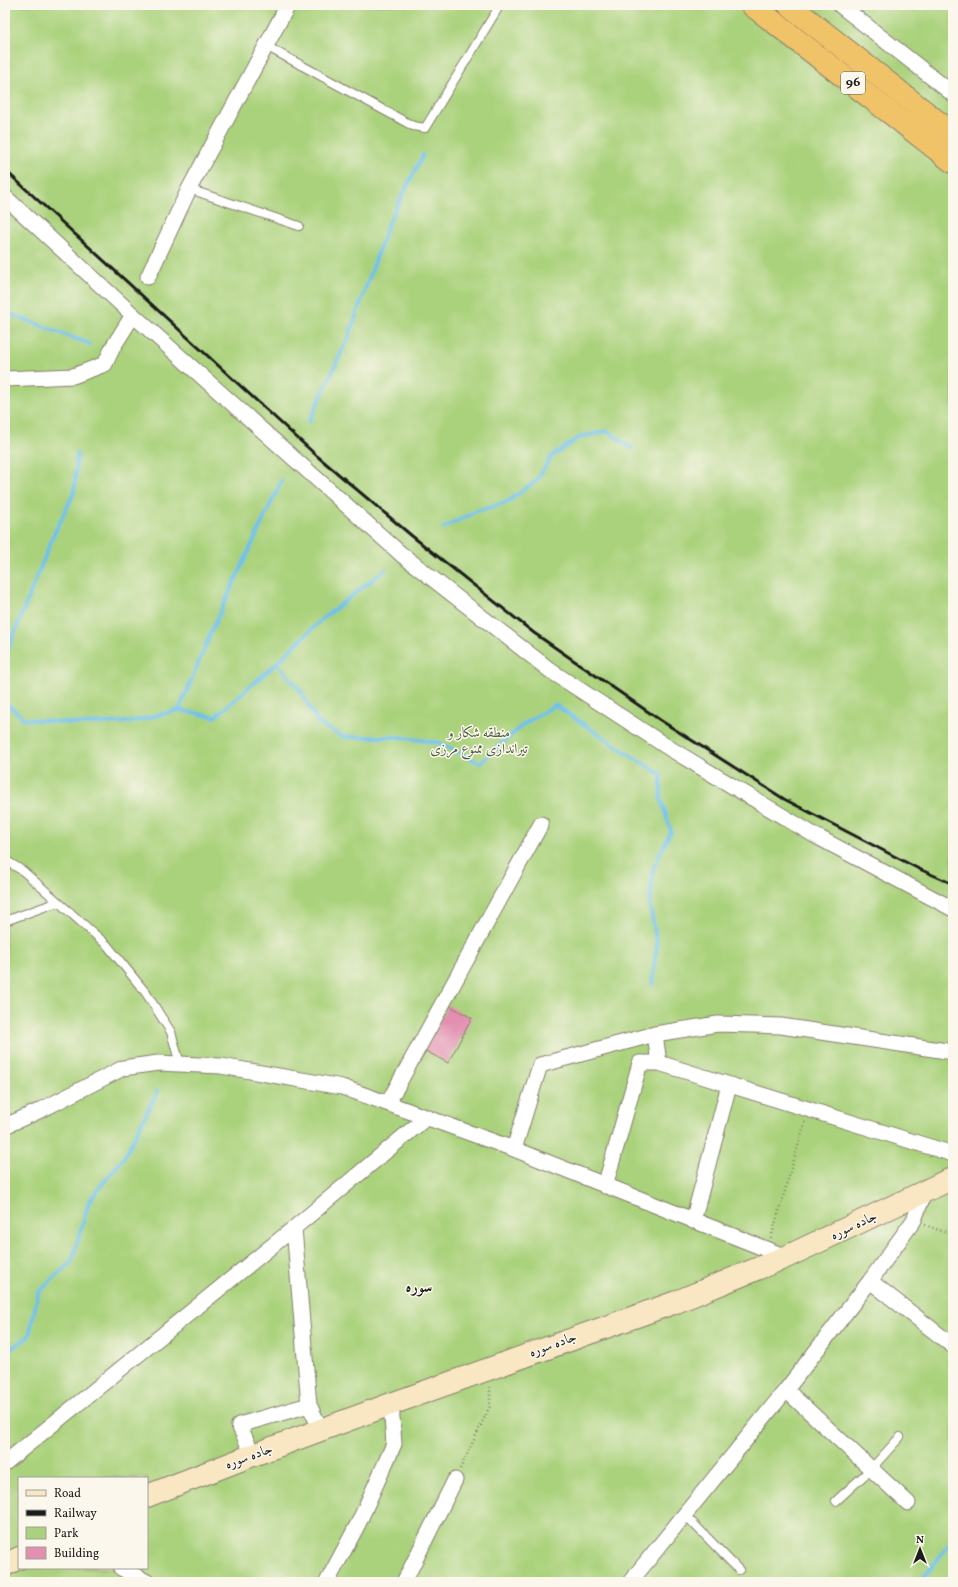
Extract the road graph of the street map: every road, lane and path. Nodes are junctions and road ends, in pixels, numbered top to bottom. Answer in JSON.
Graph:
{"nodes":[{"id":1,"x":288,"y":5,"type":"edge"},
{"id":2,"x":752,"y":5,"type":"edge"},
{"id":3,"x":789,"y":5,"type":"edge"},
{"id":4,"x":840,"y":5,"type":"edge"},
{"id":5,"x":499,"y":6,"type":"edge"},
{"id":6,"x":266,"y":46,"type":"junction"},
{"id":7,"x":953,"y":94,"type":"edge"},
{"id":8,"x":953,"y":134,"type":"edge"},
{"id":9,"x":953,"y":162,"type":"edge"},
{"id":10,"x":189,"y":189,"type":"junction"},
{"id":11,"x":5,"y":197,"type":"edge"},
{"id":12,"x":299,"y":226,"type":"dead end"},
{"id":13,"x":148,"y":277,"type":"dead end"},
{"id":14,"x":133,"y":315,"type":"junction"},
{"id":15,"x":5,"y":379,"type":"edge"},
{"id":16,"x":541,"y":824,"type":"dead end"},
{"id":17,"x":5,"y":860,"type":"edge"},
{"id":18,"x":58,"y":902,"type":"junction"},
{"id":19,"x":953,"y":909,"type":"edge"},
{"id":20,"x":5,"y":920,"type":"edge"},
{"id":21,"x":654,"y":1034,"type":"junction"},
{"id":22,"x":953,"y":1052,"type":"edge"},
{"id":23,"x":180,"y":1064,"type":"junction"},
{"id":24,"x":659,"y":1064,"type":"junction"},
{"id":25,"x":729,"y":1085,"type":"junction"},
{"id":26,"x":388,"y":1103,"type":"junction"},
{"id":27,"x":808,"y":1110,"type":"junction"},
{"id":28,"x":427,"y":1117,"type":"junction"},
{"id":29,"x":5,"y":1126,"type":"edge"},
{"id":30,"x":514,"y":1149,"type":"junction"},
{"id":31,"x":953,"y":1154,"type":"edge"},
{"id":32,"x":953,"y":1178,"type":"edge"},
{"id":33,"x":605,"y":1186,"type":"junction"},
{"id":34,"x":924,"y":1193,"type":"junction"},
{"id":35,"x":693,"y":1220,"type":"junction"},
{"id":36,"x":914,"y":1220,"type":"junction"},
{"id":37,"x":294,"y":1228,"type":"junction"},
{"id":38,"x":953,"y":1235,"type":"edge"},
{"id":39,"x":777,"y":1254,"type":"junction"},
{"id":40,"x":870,"y":1280,"type":"junction"},
{"id":41,"x":953,"y":1346,"type":"edge"},
{"id":42,"x":490,"y":1368,"type":"junction"},
{"id":43,"x":786,"y":1390,"type":"junction"},
{"id":44,"x":391,"y":1404,"type":"junction"},
{"id":45,"x":309,"y":1405,"type":"junction"},
{"id":46,"x":321,"y":1430,"type":"junction"},
{"id":47,"x":900,"y":1437,"type":"dead end"},
{"id":48,"x":253,"y":1455,"type":"junction"},
{"id":49,"x":5,"y":1463,"type":"edge"},
{"id":50,"x":871,"y":1469,"type":"junction"},
{"id":51,"x":455,"y":1480,"type":"joint"},
{"id":52,"x":148,"y":1496,"type":"edge"},
{"id":53,"x":836,"y":1500,"type":"dead end"},
{"id":54,"x":908,"y":1503,"type":"dead end"},
{"id":55,"x":685,"y":1515,"type":"junction"},
{"id":56,"x":18,"y":1558,"type":"edge"},
{"id":57,"x":5,"y":1565,"type":"edge"},
{"id":58,"x":122,"y":1569,"type":"edge"},
{"id":59,"x":739,"y":1570,"type":"dead end"},
{"id":60,"x":147,"y":1582,"type":"edge"},
{"id":61,"x":327,"y":1582,"type":"edge"},
{"id":62,"x":404,"y":1582,"type":"edge"},
{"id":63,"x":630,"y":1582,"type":"edge"}],
"edges":[{"from":1,"to":6,"type":"street"},
{"from":2,"to":9,"type":"highway","number":"96"},
{"from":3,"to":8,"type":"highway","number":"96"},
{"from":4,"to":7,"type":"street"},
{"from":5,"to":6,"type":"lane"},
{"from":6,"to":10,"type":"street"},
{"from":10,"to":12,"type":"lane"},
{"from":10,"to":13,"type":"street"},
{"from":11,"to":14,"type":"street"},
{"from":14,"to":15,"type":"street"},
{"from":14,"to":19,"type":"street"},
{"from":16,"to":26,"type":"street"},
{"from":17,"to":18,"type":"lane"},
{"from":18,"to":20,"type":"lane"},
{"from":18,"to":23,"type":"lane"},
{"from":21,"to":22,"type":"street"},
{"from":21,"to":24,"type":"street"},
{"from":21,"to":30,"type":"street"},
{"from":23,"to":26,"type":"street"},
{"from":23,"to":29,"type":"street"},
{"from":24,"to":25,"type":"street"},
{"from":24,"to":33,"type":"street"},
{"from":25,"to":27,"type":"street"},
{"from":25,"to":35,"type":"street"},
{"from":26,"to":28,"type":"street"},
{"from":27,"to":31,"type":"street"},
{"from":27,"to":39,"type":"path"},
{"from":28,"to":30,"type":"street"},
{"from":28,"to":37,"type":"street"},
{"from":30,"to":33,"type":"street"},
{"from":32,"to":34,"type":"main road","name":"جاده سوره"},
{"from":33,"to":35,"type":"street"},
{"from":34,"to":36,"type":"street"},
{"from":34,"to":39,"type":"main road","name":"جاده سوره"},
{"from":35,"to":39,"type":"street"},
{"from":36,"to":38,"type":"path"},
{"from":36,"to":40,"type":"street"},
{"from":37,"to":45,"type":"street"},
{"from":37,"to":49,"type":"street"},
{"from":39,"to":42,"type":"main road","name":"جاده سوره"},
{"from":40,"to":41,"type":"street"},
{"from":40,"to":43,"type":"street"},
{"from":42,"to":44,"type":"main road","name":"جاده سوره"},
{"from":42,"to":51,"type":"path"},
{"from":43,"to":50,"type":"street"},
{"from":43,"to":55,"type":"street"},
{"from":44,"to":46,"type":"main road","name":"جاده سوره"},
{"from":44,"to":61,"type":"street"},
{"from":45,"to":46,"type":"street"},
{"from":45,"to":48,"type":"street"},
{"from":46,"to":48,"type":"main road","name":"جاده سوره"},
{"from":47,"to":50,"type":"lane"},
{"from":48,"to":52,"type":"main road","name":"جاده سوره"},
{"from":50,"to":53,"type":"lane"},
{"from":50,"to":54,"type":"street"},
{"from":51,"to":62,"type":"street"},
{"from":55,"to":59,"type":"lane"},
{"from":55,"to":63,"type":"street"},
{"from":56,"to":57,"type":"main road"},
{"from":58,"to":60,"type":"street"}]}
